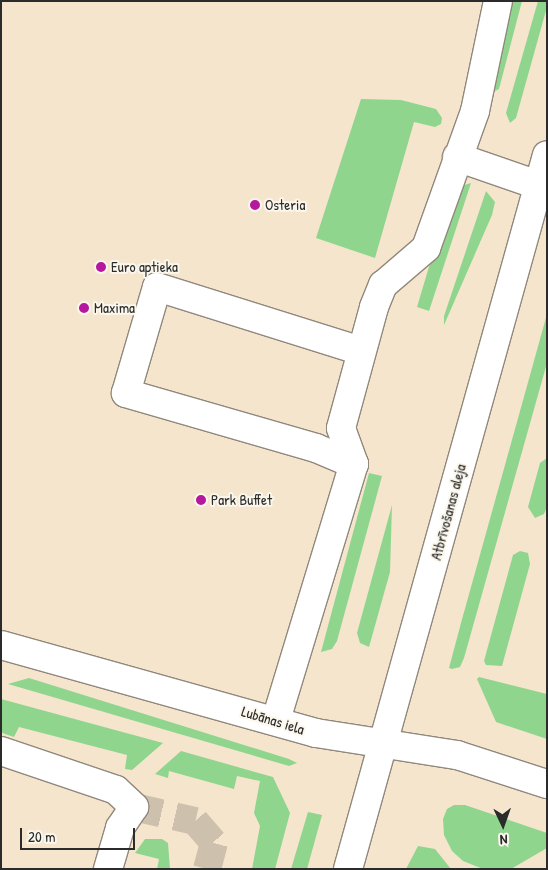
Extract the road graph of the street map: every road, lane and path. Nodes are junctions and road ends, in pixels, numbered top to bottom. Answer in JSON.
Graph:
{"nodes":[{"id":1,"x":498,"y":1,"type":"edge"},
{"id":2,"x":547,"y":155,"type":"edge"},
{"id":3,"x":457,"y":157,"type":"junction"},
{"id":4,"x":538,"y":186,"type":"junction"},
{"id":5,"x":360,"y":351,"type":"junction"},
{"id":6,"x":354,"y":464,"type":"junction"},
{"id":7,"x":1,"y":645,"type":"edge"},
{"id":8,"x":276,"y":720,"type":"junction"},
{"id":9,"x":384,"y":744,"type":"junction"},
{"id":10,"x":1,"y":751,"type":"edge"},
{"id":11,"x":547,"y":784,"type":"edge"},
{"id":12,"x":108,"y":869,"type":"edge"},
{"id":13,"x":348,"y":869,"type":"edge"}],
"edges":[{"from":1,"to":3,"type":"main road"},
{"from":2,"to":4,"type":"main road","name":"Atbrīvošanas aleja"},
{"from":3,"to":4,"type":"main road"},
{"from":3,"to":5,"type":"main road"},
{"from":4,"to":9,"type":"main road","name":"Atbrīvošanas aleja"},
{"from":5,"to":6,"type":"main road"},
{"from":5,"to":6,"type":"main road"},
{"from":6,"to":8,"type":"main road"},
{"from":7,"to":8,"type":"main road","name":"Lubānas iela"},
{"from":8,"to":9,"type":"main road","name":"Lubānas iela"},
{"from":9,"to":11,"type":"main road","name":"Lubānas iela"},
{"from":9,"to":13,"type":"main road","name":"Atbrīvošanas aleja"},
{"from":10,"to":12,"type":"main road"}]}
